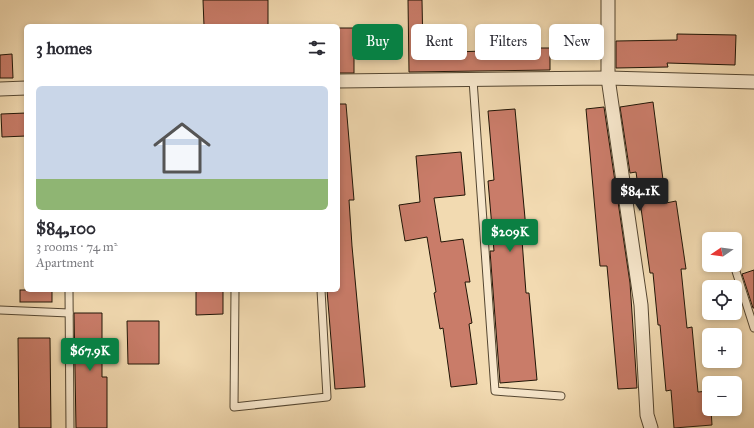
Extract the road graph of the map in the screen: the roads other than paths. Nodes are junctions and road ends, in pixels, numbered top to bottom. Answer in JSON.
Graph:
{"nodes":[{"id":1,"x":608,"y":0,"type":"edge"},
{"id":2,"x":608,"y":78,"type":"junction"},
{"id":3,"x":473,"y":80,"type":"junction"},
{"id":4,"x":340,"y":81,"type":"edge"},
{"id":5,"x":754,"y":82,"type":"edge"},
{"id":6,"x":24,"y":88,"type":"edge"},
{"id":7,"x":0,"y":89,"type":"edge"},
{"id":8,"x":736,"y":272,"type":"edge"},
{"id":9,"x":69,"y":292,"type":"edge"},
{"id":10,"x":235,"y":292,"type":"edge"},
{"id":11,"x":321,"y":292,"type":"edge"},
{"id":12,"x":0,"y":310,"type":"edge"},
{"id":13,"x":69,"y":314,"type":"junction"},
{"id":14,"x":754,"y":328,"type":"edge"},
{"id":15,"x":561,"y":396,"type":"dead end"},
{"id":16,"x":70,"y":428,"type":"edge"},
{"id":17,"x":650,"y":428,"type":"edge"}],
"edges":[{"from":1,"to":2,"type":"street"},
{"from":2,"to":3,"type":"street"},
{"from":2,"to":5,"type":"street"},
{"from":2,"to":17,"type":"street"},
{"from":3,"to":4,"type":"street"},
{"from":3,"to":15,"type":"lane"},
{"from":6,"to":7,"type":"street"},
{"from":8,"to":14,"type":"lane"},
{"from":9,"to":13,"type":"lane"},
{"from":10,"to":11,"type":"lane"},
{"from":12,"to":13,"type":"lane"},
{"from":13,"to":16,"type":"lane"}]}
